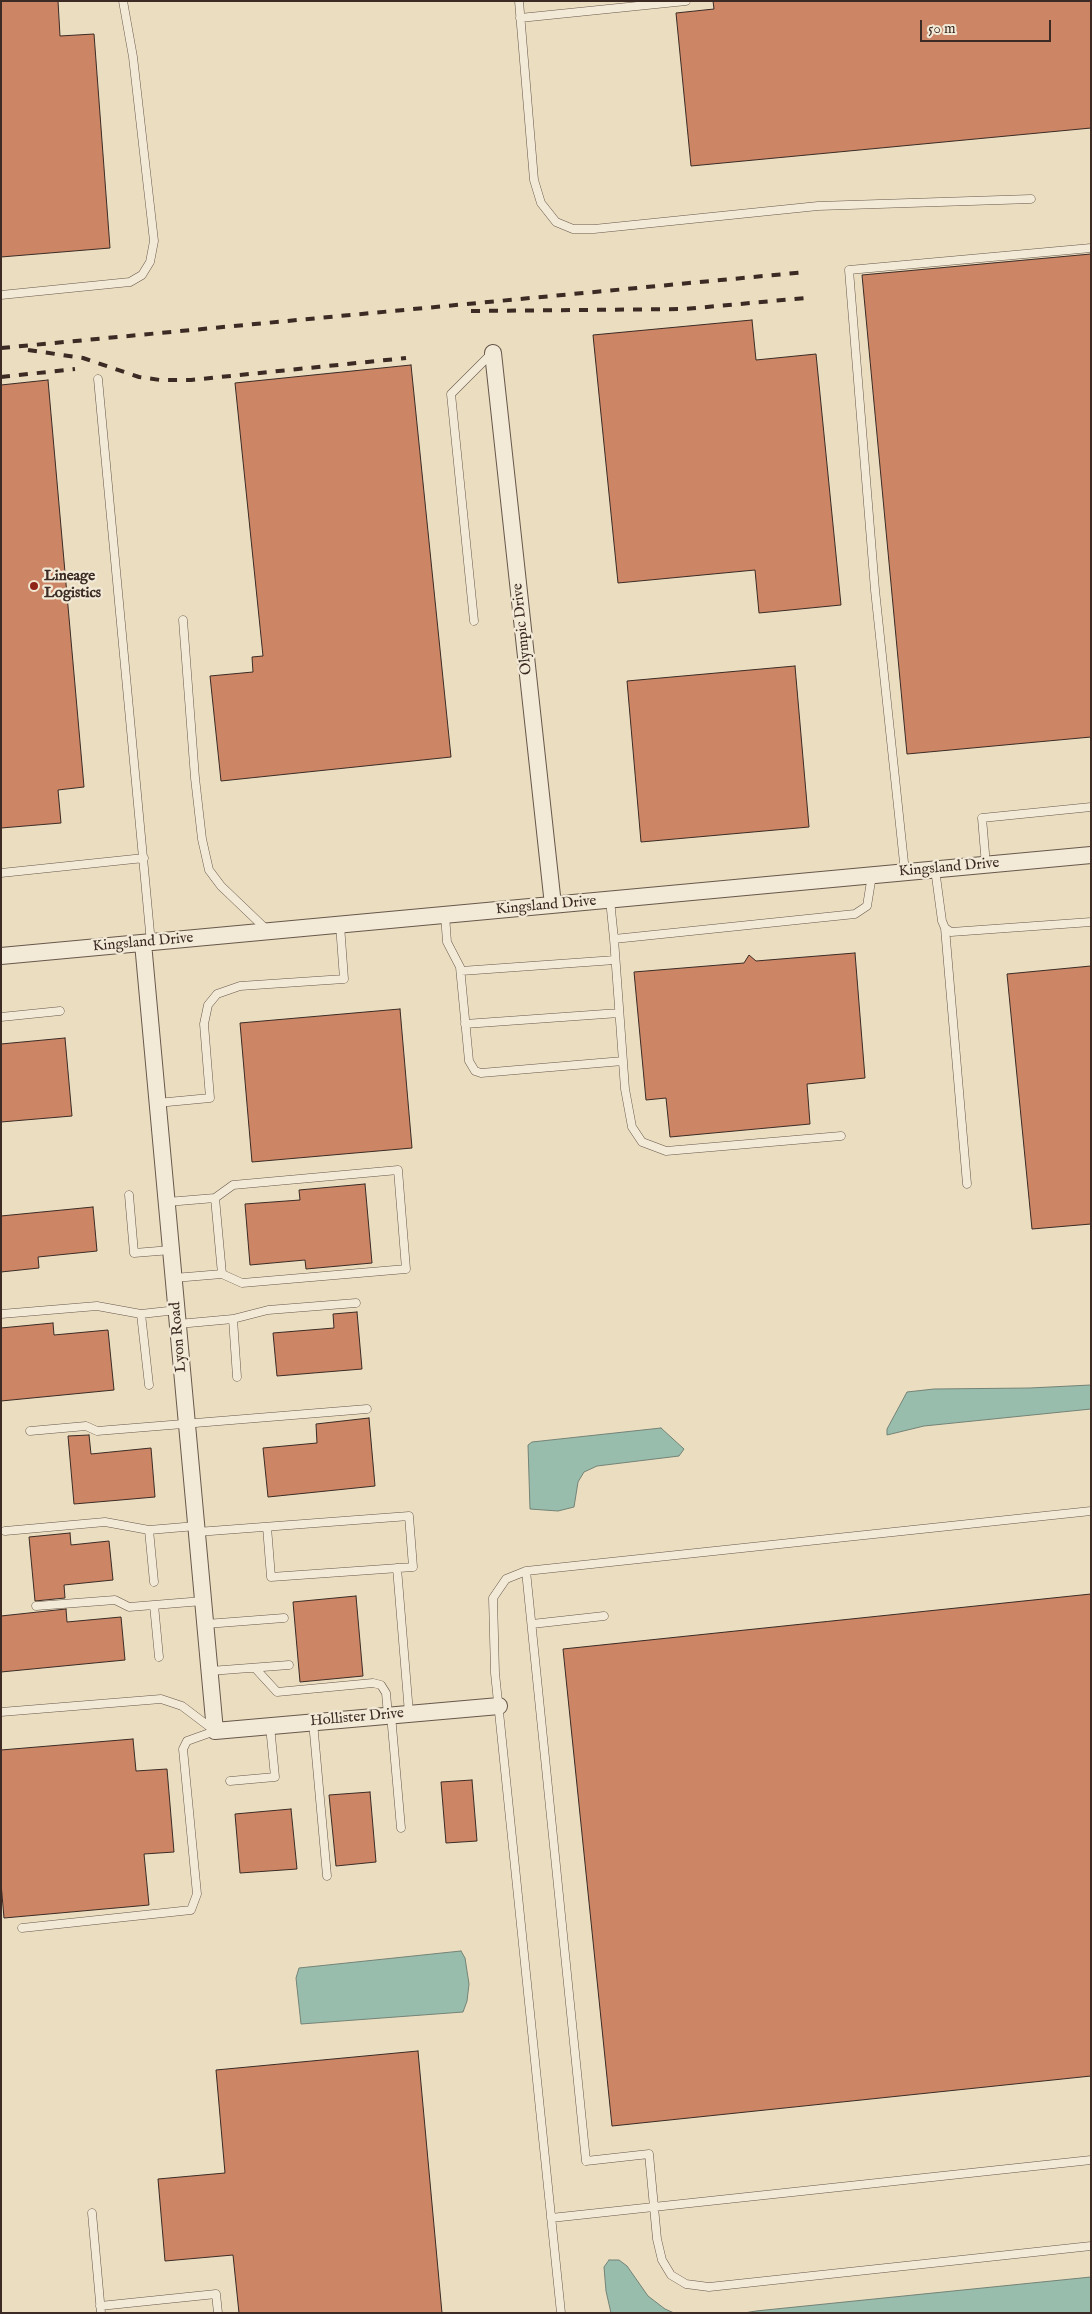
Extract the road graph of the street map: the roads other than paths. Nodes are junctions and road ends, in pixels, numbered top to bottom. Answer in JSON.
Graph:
{"nodes":[{"id":1,"x":123,"y":1,"type":"edge"},
{"id":2,"x":519,"y":1,"type":"edge"},
{"id":3,"x":686,"y":1,"type":"edge"},
{"id":4,"x":520,"y":18,"type":"junction"},
{"id":5,"x":1031,"y":199,"type":"dead end"},
{"id":6,"x":1091,"y":248,"type":"edge"},
{"id":7,"x":1,"y":295,"type":"edge"},
{"id":8,"x":493,"y":353,"type":"joint"},
{"id":9,"x":98,"y":379,"type":"dead end"},
{"id":10,"x":183,"y":620,"type":"dead end"},
{"id":11,"x":474,"y":621,"type":"dead end"},
{"id":12,"x":1091,"y":807,"type":"edge"},
{"id":13,"x":1091,"y":855,"type":"edge"},
{"id":14,"x":144,"y":858,"type":"junction"},
{"id":15,"x":986,"y":865,"type":"junction"},
{"id":16,"x":935,"y":869,"type":"junction"},
{"id":17,"x":905,"y":872,"type":"junction"},
{"id":18,"x":1,"y":873,"type":"edge"},
{"id":19,"x":872,"y":875,"type":"junction"},
{"id":20,"x":610,"y":900,"type":"junction"},
{"id":21,"x":553,"y":905,"type":"junction"},
{"id":22,"x":445,"y":915,"type":"junction"},
{"id":23,"x":1091,"y":922,"type":"edge"},
{"id":24,"x":340,"y":925,"type":"junction"},
{"id":25,"x":945,"y":928,"type":"junction"},
{"id":26,"x":268,"y":932,"type":"junction"},
{"id":27,"x":614,"y":939,"type":"junction"},
{"id":28,"x":147,"y":943,"type":"junction"},
{"id":29,"x":1,"y":956,"type":"edge"},
{"id":30,"x":616,"y":960,"type":"junction"},
{"id":31,"x":461,"y":971,"type":"junction"},
{"id":32,"x":60,"y":1011,"type":"dead end"},
{"id":33,"x":620,"y":1013,"type":"junction"},
{"id":34,"x":1,"y":1017,"type":"edge"},
{"id":35,"x":465,"y":1024,"type":"junction"},
{"id":36,"x":623,"y":1061,"type":"junction"},
{"id":37,"x":157,"y":1103,"type":"junction"},
{"id":38,"x":841,"y":1136,"type":"dead end"},
{"id":39,"x":967,"y":1184,"type":"dead end"},
{"id":40,"x":129,"y":1195,"type":"dead end"},
{"id":41,"x":215,"y":1198,"type":"junction"},
{"id":42,"x":167,"y":1202,"type":"junction"},
{"id":43,"x":171,"y":1250,"type":"junction"},
{"id":44,"x":222,"y":1274,"type":"junction"},
{"id":45,"x":174,"y":1278,"type":"junction"},
{"id":46,"x":356,"y":1303,"type":"dead end"},
{"id":47,"x":1,"y":1314,"type":"edge"},
{"id":48,"x":141,"y":1314,"type":"junction"},
{"id":49,"x":177,"y":1317,"type":"junction"},
{"id":50,"x":232,"y":1320,"type":"junction"},
{"id":51,"x":237,"y":1377,"type":"dead end"},
{"id":52,"x":149,"y":1385,"type":"dead end"},
{"id":53,"x":367,"y":1408,"type":"dead end"},
{"id":54,"x":187,"y":1423,"type":"junction"},
{"id":55,"x":30,"y":1431,"type":"dead end"},
{"id":56,"x":1091,"y":1511,"type":"edge"},
{"id":57,"x":267,"y":1527,"type":"junction"},
{"id":58,"x":197,"y":1529,"type":"junction"},
{"id":59,"x":149,"y":1530,"type":"junction"},
{"id":60,"x":5,"y":1531,"type":"dead end"},
{"id":61,"x":397,"y":1568,"type":"junction"},
{"id":62,"x":526,"y":1571,"type":"junction"},
{"id":63,"x":154,"y":1582,"type":"dead end"},
{"id":64,"x":203,"y":1601,"type":"junction"},
{"id":65,"x":154,"y":1604,"type":"junction"},
{"id":66,"x":36,"y":1606,"type":"dead end"},
{"id":67,"x":604,"y":1616,"type":"dead end"},
{"id":68,"x":284,"y":1618,"type":"dead end"},
{"id":69,"x":206,"y":1624,"type":"junction"},
{"id":70,"x":532,"y":1624,"type":"junction"},
{"id":71,"x":159,"y":1657,"type":"dead end"},
{"id":72,"x":289,"y":1665,"type":"dead end"},
{"id":73,"x":254,"y":1668,"type":"junction"},
{"id":74,"x":210,"y":1672,"type":"junction"},
{"id":75,"x":499,"y":1706,"type":"junction"},
{"id":76,"x":1,"y":1712,"type":"edge"},
{"id":77,"x":410,"y":1713,"type":"junction"},
{"id":78,"x":389,"y":1715,"type":"junction"},
{"id":79,"x":314,"y":1722,"type":"junction"},
{"id":80,"x":270,"y":1726,"type":"junction"},
{"id":81,"x":216,"y":1731,"type":"junction"},
{"id":82,"x":230,"y":1782,"type":"dead end"},
{"id":83,"x":401,"y":1828,"type":"dead end"},
{"id":84,"x":327,"y":1876,"type":"dead end"},
{"id":85,"x":22,"y":1928,"type":"dead end"},
{"id":86,"x":1091,"y":2160,"type":"edge"},
{"id":87,"x":654,"y":2207,"type":"junction"},
{"id":88,"x":92,"y":2214,"type":"dead end"},
{"id":89,"x":551,"y":2218,"type":"junction"},
{"id":90,"x":1091,"y":2246,"type":"edge"},
{"id":91,"x":100,"y":2309,"type":"edge"},
{"id":92,"x":218,"y":2313,"type":"edge"},
{"id":93,"x":561,"y":2313,"type":"edge"}],
"edges":[{"from":1,"to":7,"type":"lane"},
{"from":2,"to":4,"type":"lane"},
{"from":3,"to":4,"type":"lane"},
{"from":4,"to":5,"type":"lane"},
{"from":6,"to":17,"type":"lane"},
{"from":8,"to":11,"type":"lane"},
{"from":8,"to":21,"type":"street","name":"Olympic Drive"},
{"from":9,"to":14,"type":"lane"},
{"from":10,"to":26,"type":"lane"},
{"from":12,"to":15,"type":"lane"},
{"from":13,"to":15,"type":"street","name":"Kingsland Drive"},
{"from":14,"to":18,"type":"lane"},
{"from":14,"to":28,"type":"lane"},
{"from":15,"to":16,"type":"street","name":"Kingsland Drive"},
{"from":16,"to":17,"type":"street","name":"Kingsland Drive"},
{"from":16,"to":25,"type":"lane"},
{"from":17,"to":19,"type":"street","name":"Kingsland Drive"},
{"from":19,"to":20,"type":"street","name":"Kingsland Drive"},
{"from":19,"to":27,"type":"lane"},
{"from":20,"to":21,"type":"street","name":"Kingsland Drive"},
{"from":20,"to":27,"type":"lane"},
{"from":21,"to":22,"type":"street","name":"Kingsland Drive"},
{"from":22,"to":24,"type":"street","name":"Kingsland Drive"},
{"from":22,"to":31,"type":"lane"},
{"from":23,"to":25,"type":"lane"},
{"from":24,"to":26,"type":"street","name":"Kingsland Drive"},
{"from":24,"to":37,"type":"lane"},
{"from":25,"to":39,"type":"lane"},
{"from":26,"to":28,"type":"street","name":"Kingsland Drive"},
{"from":27,"to":30,"type":"lane"},
{"from":28,"to":29,"type":"street","name":"Kingsland Drive"},
{"from":28,"to":37,"type":"street","name":"Lyon Road"},
{"from":30,"to":31,"type":"lane"},
{"from":30,"to":33,"type":"lane"},
{"from":31,"to":35,"type":"lane"},
{"from":32,"to":34,"type":"lane"},
{"from":33,"to":35,"type":"lane"},
{"from":33,"to":36,"type":"lane"},
{"from":35,"to":36,"type":"lane"},
{"from":36,"to":38,"type":"lane"},
{"from":37,"to":42,"type":"street","name":"Lyon Road"},
{"from":40,"to":43,"type":"lane"},
{"from":41,"to":42,"type":"lane"},
{"from":41,"to":44,"type":"lane"},
{"from":41,"to":44,"type":"lane"},
{"from":42,"to":43,"type":"street","name":"Lyon Road"},
{"from":43,"to":45,"type":"street","name":"Lyon Road"},
{"from":44,"to":45,"type":"lane"},
{"from":45,"to":49,"type":"street","name":"Lyon Road"},
{"from":46,"to":50,"type":"lane"},
{"from":47,"to":48,"type":"lane"},
{"from":48,"to":49,"type":"lane"},
{"from":48,"to":52,"type":"lane"},
{"from":49,"to":50,"type":"lane"},
{"from":49,"to":54,"type":"street","name":"Lyon Road"},
{"from":50,"to":51,"type":"lane"},
{"from":53,"to":54,"type":"lane"},
{"from":54,"to":55,"type":"lane"},
{"from":54,"to":58,"type":"street","name":"Lyon Road"},
{"from":56,"to":62,"type":"lane"},
{"from":57,"to":58,"type":"lane"},
{"from":57,"to":61,"type":"lane"},
{"from":57,"to":61,"type":"lane"},
{"from":58,"to":59,"type":"lane"},
{"from":58,"to":64,"type":"street","name":"Lyon Road"},
{"from":59,"to":60,"type":"lane"},
{"from":59,"to":63,"type":"lane"},
{"from":61,"to":77,"type":"lane"},
{"from":62,"to":70,"type":"lane"},
{"from":62,"to":75,"type":"lane"},
{"from":64,"to":65,"type":"lane"},
{"from":64,"to":69,"type":"street","name":"Lyon Road"},
{"from":65,"to":66,"type":"lane"},
{"from":65,"to":71,"type":"lane"},
{"from":67,"to":70,"type":"lane"},
{"from":68,"to":69,"type":"lane"},
{"from":69,"to":74,"type":"street","name":"Lyon Road"},
{"from":70,"to":87,"type":"lane"},
{"from":72,"to":73,"type":"lane"},
{"from":73,"to":74,"type":"lane"},
{"from":73,"to":78,"type":"lane"},
{"from":74,"to":81,"type":"street","name":"Lyon Road"},
{"from":75,"to":77,"type":"street","name":"Hollister Drive"},
{"from":75,"to":89,"type":"lane"},
{"from":76,"to":81,"type":"lane"},
{"from":77,"to":78,"type":"street","name":"Hollister Drive"},
{"from":78,"to":79,"type":"street","name":"Hollister Drive"},
{"from":78,"to":83,"type":"lane"},
{"from":79,"to":80,"type":"street","name":"Hollister Drive"},
{"from":79,"to":84,"type":"lane"},
{"from":80,"to":81,"type":"street","name":"Hollister Drive"},
{"from":80,"to":82,"type":"lane"},
{"from":81,"to":85,"type":"lane"},
{"from":86,"to":87,"type":"lane"},
{"from":87,"to":89,"type":"lane"},
{"from":87,"to":90,"type":"lane"},
{"from":88,"to":91,"type":"lane"},
{"from":89,"to":93,"type":"lane"},
{"from":91,"to":92,"type":"lane"}]}
